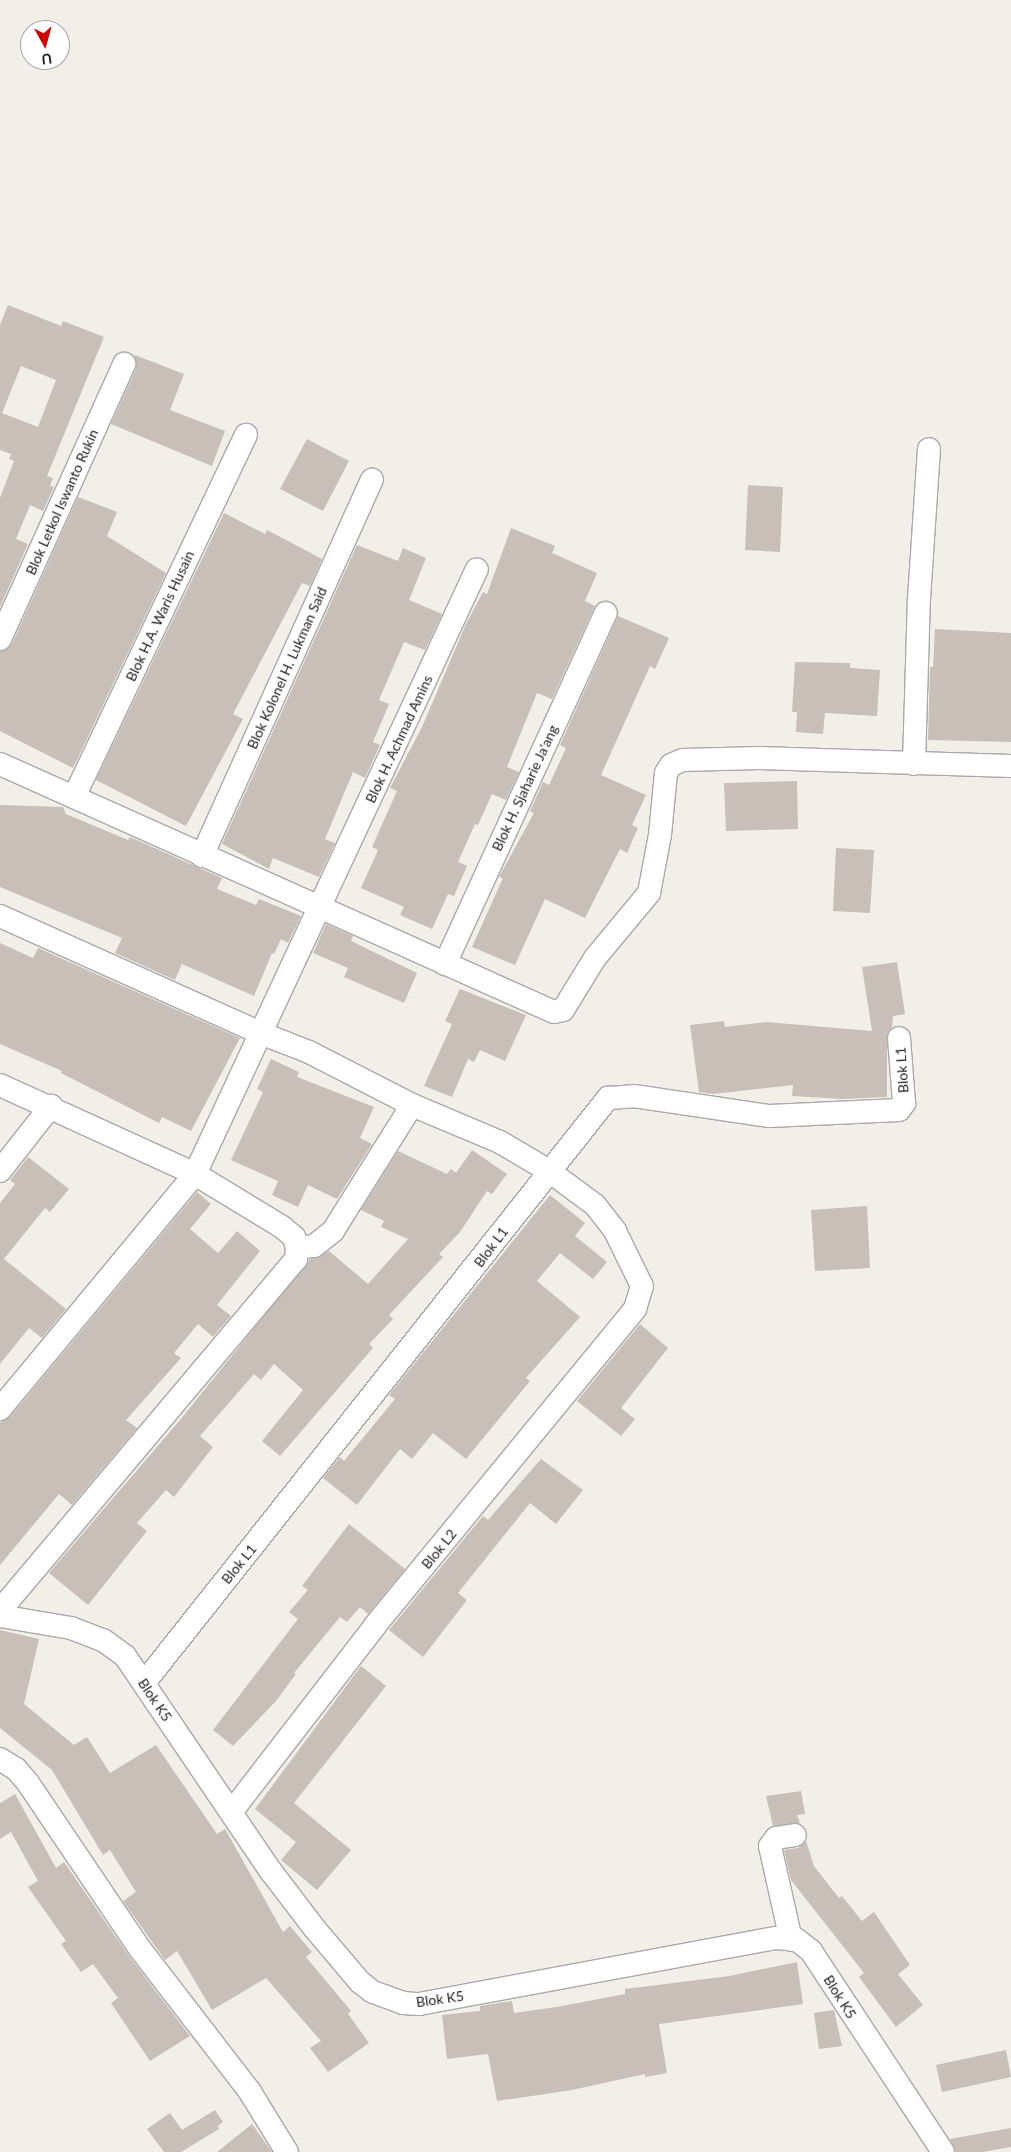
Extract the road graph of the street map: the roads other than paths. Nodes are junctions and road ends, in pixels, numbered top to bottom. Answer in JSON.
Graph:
{"nodes":[{"id":1,"x":124,"y":364,"type":"dead end"},
{"id":2,"x":246,"y":435,"type":"dead end"},
{"id":3,"x":929,"y":449,"type":"dead end"},
{"id":4,"x":372,"y":480,"type":"dead end"},
{"id":5,"x":477,"y":569,"type":"dead end"},
{"id":6,"x":606,"y":613,"type":"dead end"},
{"id":7,"x":0,"y":639,"type":"edge"},
{"id":8,"x":0,"y":764,"type":"edge"},
{"id":9,"x":914,"y":764,"type":"junction"},
{"id":10,"x":1011,"y":766,"type":"edge"},
{"id":11,"x":74,"y":797,"type":"junction"},
{"id":12,"x":202,"y":856,"type":"junction"},
{"id":13,"x":321,"y":908,"type":"junction"},
{"id":14,"x":0,"y":916,"type":"edge"},
{"id":15,"x":445,"y":964,"type":"junction"},
{"id":16,"x":263,"y":1034,"type":"junction"},
{"id":17,"x":900,"y":1038,"type":"dead end"},
{"id":18,"x":0,"y":1085,"type":"edge"},
{"id":19,"x":412,"y":1105,"type":"junction"},
{"id":20,"x":51,"y":1106,"type":"junction"},
{"id":21,"x":0,"y":1170,"type":"edge"},
{"id":22,"x":549,"y":1171,"type":"junction"},
{"id":23,"x":195,"y":1174,"type":"junction"},
{"id":24,"x":298,"y":1248,"type":"junction"},
{"id":25,"x":0,"y":1409,"type":"edge"},
{"id":26,"x":0,"y":1611,"type":"edge"},
{"id":27,"x":0,"y":1616,"type":"edge"},
{"id":28,"x":144,"y":1683,"type":"junction"},
{"id":29,"x":0,"y":1759,"type":"edge"},
{"id":30,"x":231,"y":1812,"type":"junction"},
{"id":31,"x":795,"y":1835,"type":"dead end"},
{"id":32,"x":791,"y":1940,"type":"junction"},
{"id":33,"x":287,"y":2152,"type":"edge"},
{"id":34,"x":943,"y":2152,"type":"edge"}],
"edges":[{"from":1,"to":7,"type":"street","name":"Blok Letkol Iswanto Rukin"},
{"from":2,"to":11,"type":"street","name":"Blok H.A. Waris Husain"},
{"from":3,"to":9,"type":"street"},
{"from":4,"to":12,"type":"street","name":"Blok Kolonel H. Lukman Said"},
{"from":5,"to":13,"type":"street","name":"Blok H. Achmad Amins"},
{"from":6,"to":15,"type":"street","name":"Blok H. Sjaharie Ja'ang"},
{"from":8,"to":11,"type":"street"},
{"from":9,"to":10,"type":"street"},
{"from":9,"to":15,"type":"street"},
{"from":11,"to":12,"type":"street"},
{"from":12,"to":13,"type":"street"},
{"from":13,"to":15,"type":"street"},
{"from":13,"to":16,"type":"street","name":"Blok H. Achmad Amins"},
{"from":14,"to":16,"type":"street"},
{"from":16,"to":19,"type":"street"},
{"from":16,"to":23,"type":"street","name":"Blok H. Achmad Amins"},
{"from":17,"to":22,"type":"street","name":"Blok L1"},
{"from":18,"to":20,"type":"street"},
{"from":19,"to":22,"type":"street"},
{"from":19,"to":24,"type":"street"},
{"from":20,"to":21,"type":"street"},
{"from":20,"to":23,"type":"street"},
{"from":22,"to":28,"type":"street","name":"Blok L1"},
{"from":22,"to":30,"type":"street","name":"Blok L2"},
{"from":23,"to":24,"type":"street"},
{"from":23,"to":25,"type":"street","name":"Blok H. Achmad Amins"},
{"from":24,"to":26,"type":"street"},
{"from":27,"to":28,"type":"street","name":"Blok K5"},
{"from":28,"to":30,"type":"street","name":"Blok K5"},
{"from":29,"to":33,"type":"street"},
{"from":30,"to":32,"type":"street","name":"Blok K5"},
{"from":31,"to":32,"type":"street"},
{"from":32,"to":34,"type":"street","name":"Blok K5"}]}
